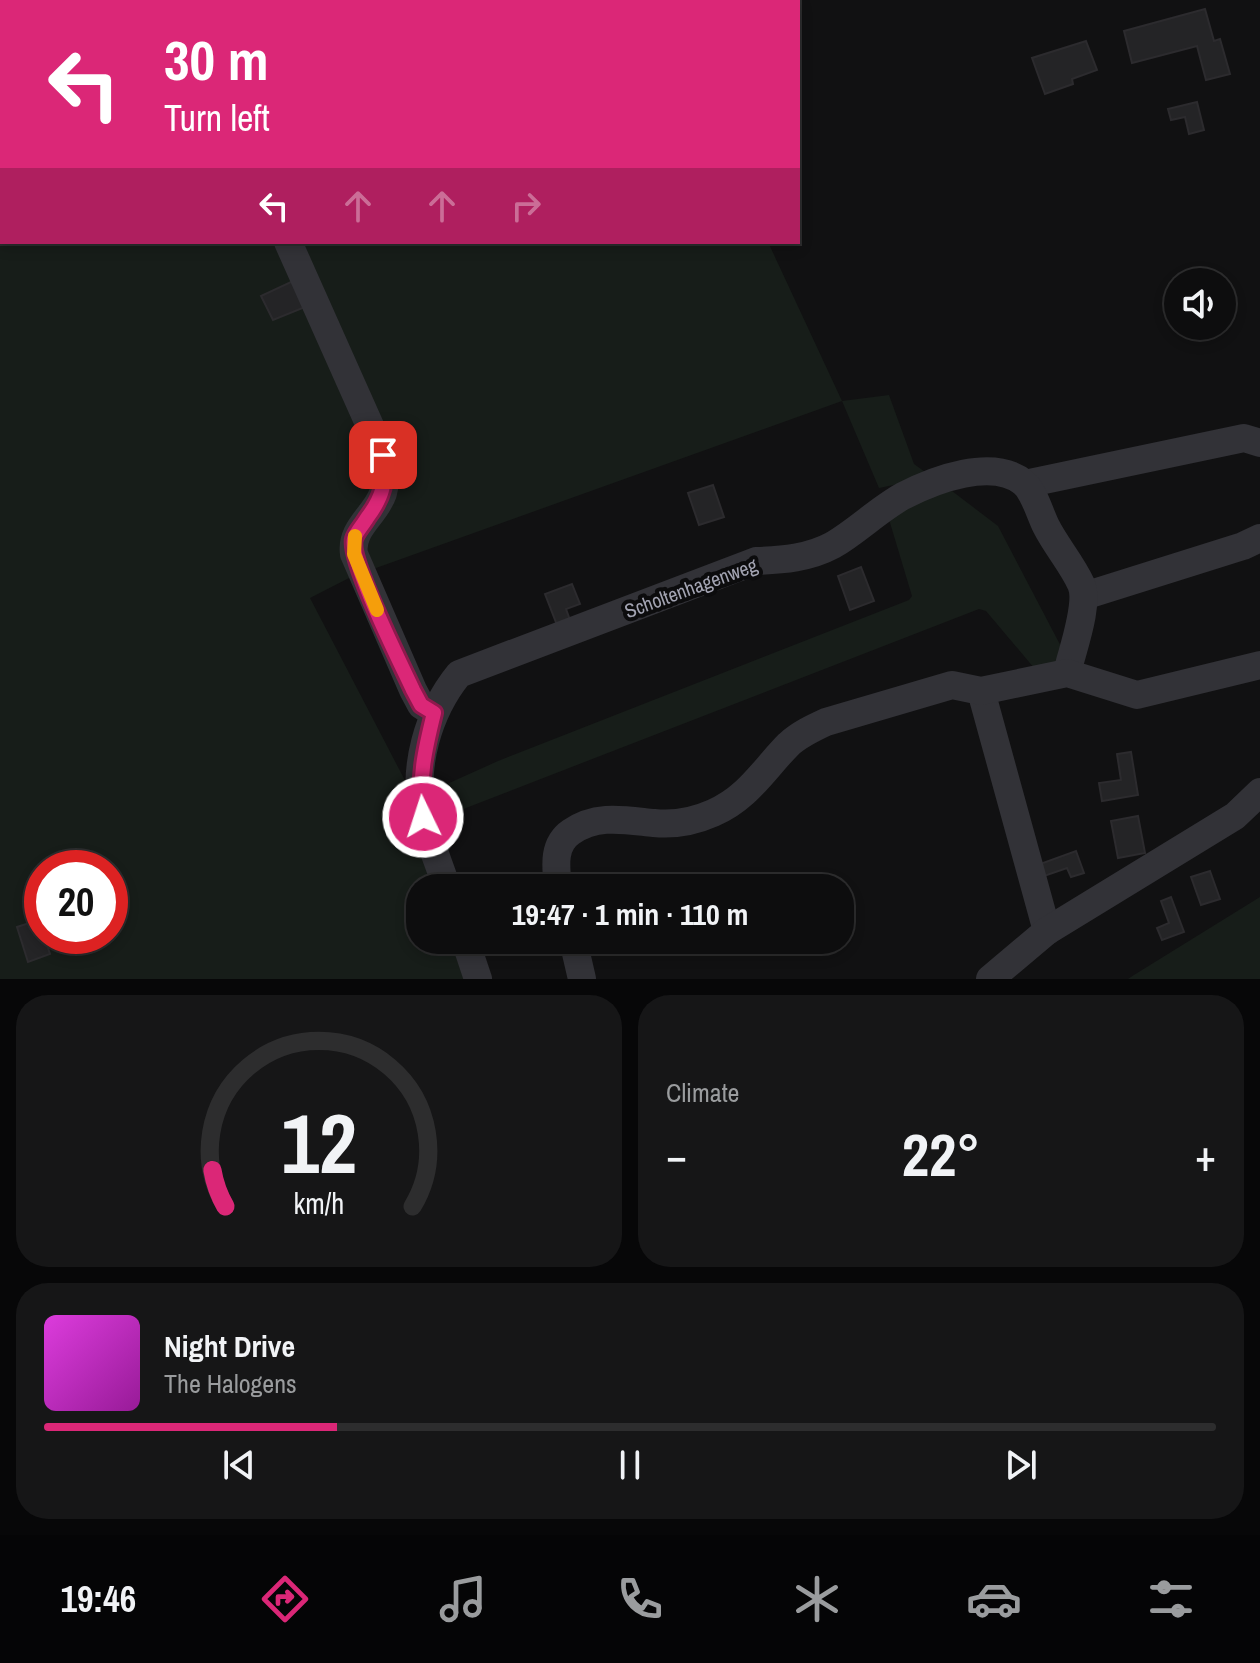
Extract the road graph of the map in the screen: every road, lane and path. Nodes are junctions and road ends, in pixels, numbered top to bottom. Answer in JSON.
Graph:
{"nodes":[{"id":1,"x":289,"y":244,"type":"edge"},
{"id":2,"x":1260,"y":443,"type":"edge"},
{"id":3,"x":1025,"y":484,"type":"junction"},
{"id":4,"x":1260,"y":538,"type":"edge"},
{"id":5,"x":1084,"y":596,"type":"junction"},
{"id":6,"x":1260,"y":665,"type":"edge"},
{"id":7,"x":1067,"y":673,"type":"junction"},
{"id":8,"x":981,"y":691,"type":"junction"},
{"id":9,"x":434,"y":713,"type":"junction"},
{"id":10,"x":1260,"y":792,"type":"edge"},
{"id":11,"x":442,"y":874,"type":"edge"},
{"id":12,"x":556,"y":874,"type":"edge"},
{"id":13,"x":1047,"y":931,"type":"junction"},
{"id":14,"x":470,"y":954,"type":"edge"},
{"id":15,"x":576,"y":954,"type":"edge"},
{"id":16,"x":478,"y":979,"type":"edge"},
{"id":17,"x":582,"y":979,"type":"edge"},
{"id":18,"x":990,"y":979,"type":"edge"}],
"edges":[{"from":1,"to":9,"type":"lane"},
{"from":2,"to":3,"type":"lane"},
{"from":3,"to":5,"type":"lane"},
{"from":3,"to":9,"type":"lane","name":"Scholtenhagenweg"},
{"from":4,"to":5,"type":"lane"},
{"from":5,"to":7,"type":"lane"},
{"from":6,"to":7,"type":"lane"},
{"from":7,"to":8,"type":"lane"},
{"from":8,"to":12,"type":"lane"},
{"from":8,"to":13,"type":"lane"},
{"from":9,"to":11,"type":"lane","name":"Scholtenhagenweg"},
{"from":10,"to":13,"type":"lane"},
{"from":13,"to":18,"type":"lane"},
{"from":14,"to":16,"type":"lane"},
{"from":15,"to":17,"type":"lane"}]}
